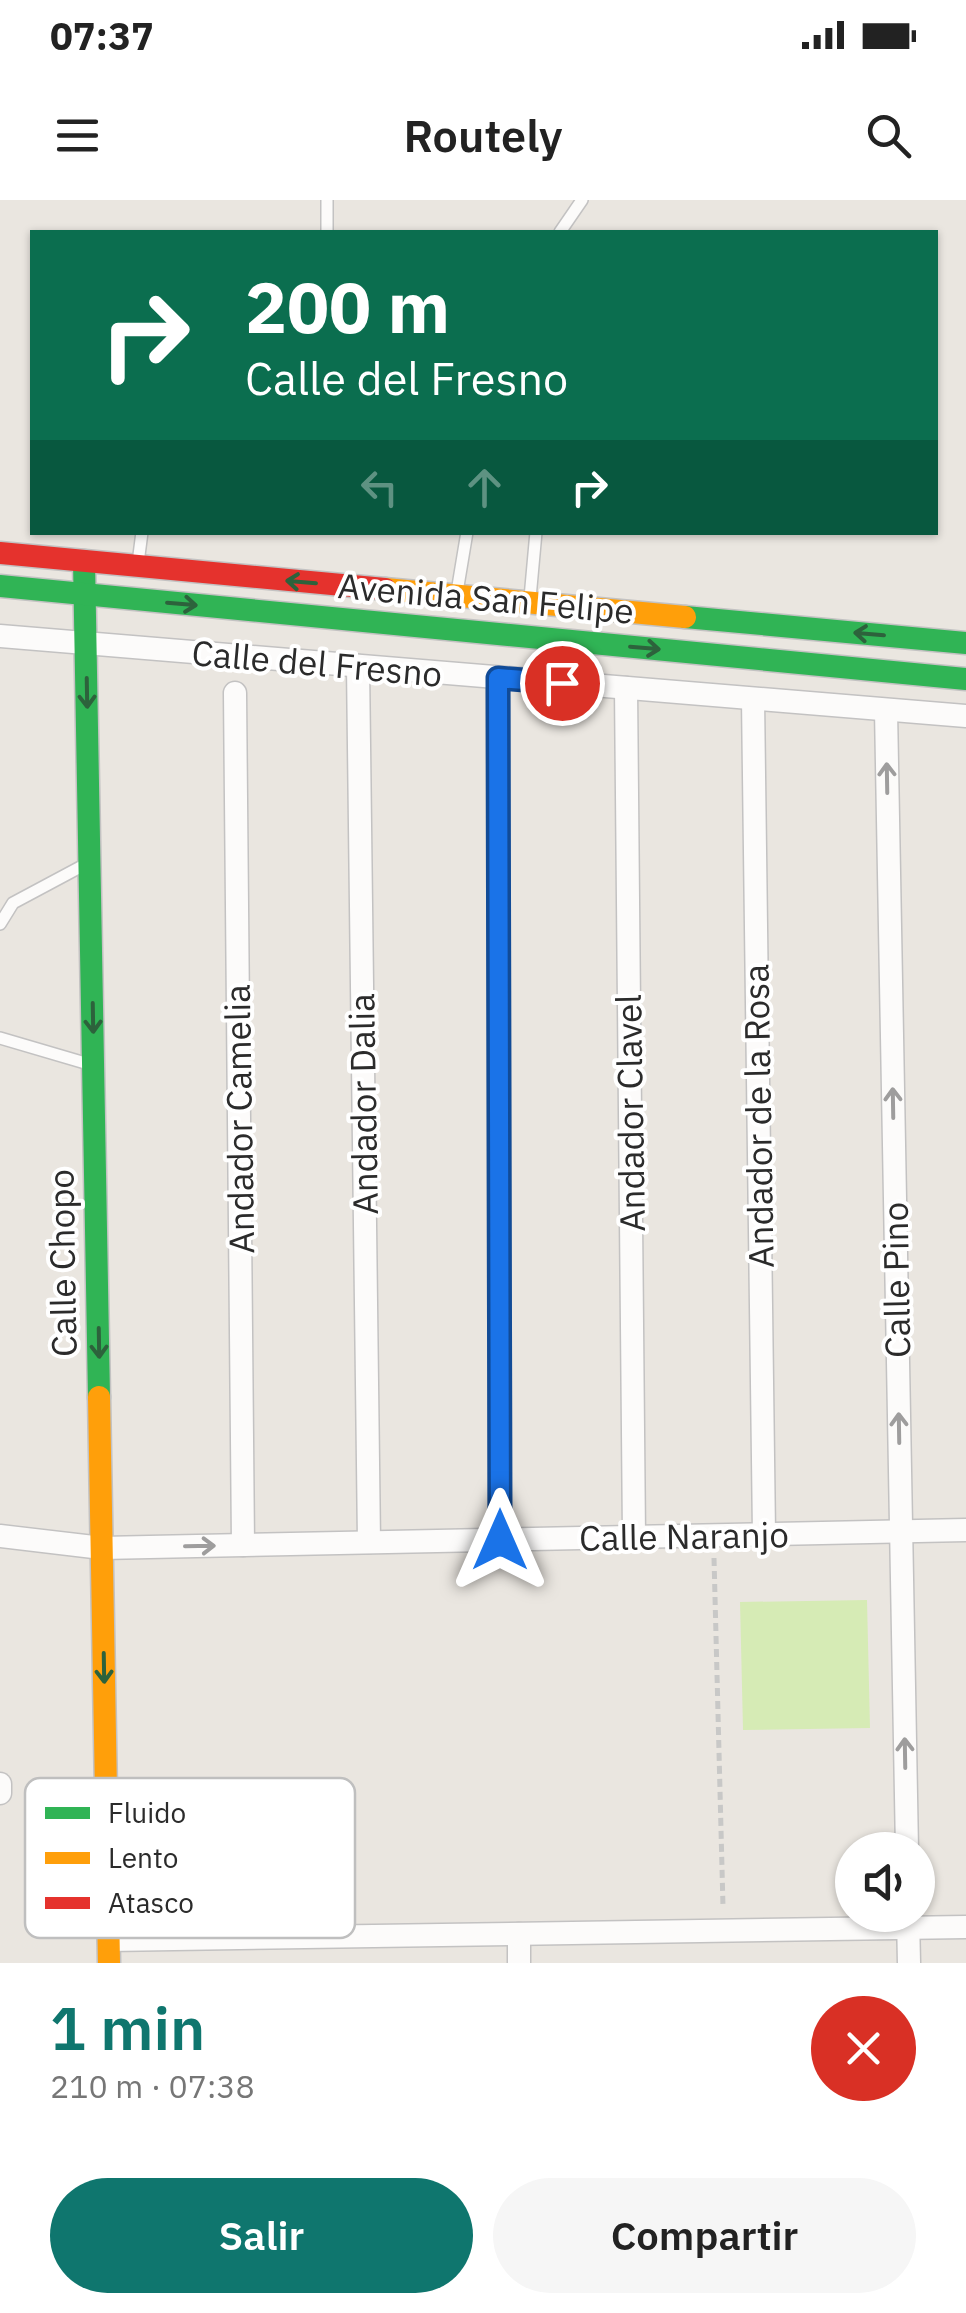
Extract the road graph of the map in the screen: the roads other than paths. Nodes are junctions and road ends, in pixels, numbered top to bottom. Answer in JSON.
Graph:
{"nodes":[{"id":1,"x":327,"y":200,"type":"edge"},
{"id":2,"x":582,"y":200,"type":"edge"},
{"id":3,"x":326,"y":230,"type":"edge"},
{"id":4,"x":561,"y":230,"type":"edge"},
{"id":5,"x":142,"y":535,"type":"edge"},
{"id":6,"x":466,"y":535,"type":"edge"},
{"id":7,"x":536,"y":535,"type":"edge"},
{"id":8,"x":0,"y":553,"type":"edge"},
{"id":9,"x":84,"y":561,"type":"junction"},
{"id":10,"x":138,"y":567,"type":"junction"},
{"id":11,"x":0,"y":586,"type":"edge"},
{"id":12,"x":85,"y":595,"type":"junction"},
{"id":13,"x":456,"y":596,"type":"junction"},
{"id":14,"x":529,"y":602,"type":"junction"},
{"id":15,"x":0,"y":636,"type":"edge"},
{"id":16,"x":86,"y":644,"type":"junction"},
{"id":17,"x":966,"y":644,"type":"edge"},
{"id":18,"x":358,"y":666,"type":"junction"},
{"id":19,"x":498,"y":678,"type":"junction"},
{"id":20,"x":966,"y":679,"type":"edge"},
{"id":21,"x":626,"y":688,"type":"junction"},
{"id":22,"x":235,"y":694,"type":"dead end"},
{"id":23,"x":753,"y":698,"type":"junction"},
{"id":24,"x":886,"y":710,"type":"junction"},
{"id":25,"x":966,"y":716,"type":"edge"},
{"id":26,"x":90,"y":862,"type":"junction"},
{"id":27,"x":0,"y":924,"type":"edge"},
{"id":28,"x":0,"y":1038,"type":"edge"},
{"id":29,"x":94,"y":1066,"type":"junction"},
{"id":30,"x":966,"y":1530,"type":"edge"},
{"id":31,"x":901,"y":1532,"type":"junction"},
{"id":32,"x":764,"y":1534,"type":"junction"},
{"id":33,"x":0,"y":1536,"type":"edge"},
{"id":34,"x":634,"y":1537,"type":"junction"},
{"id":35,"x":500,"y":1540,"type":"junction"},
{"id":36,"x":369,"y":1542,"type":"junction"},
{"id":37,"x":243,"y":1545,"type":"junction"},
{"id":38,"x":102,"y":1548,"type":"junction"},
{"id":39,"x":106,"y":1778,"type":"edge"},
{"id":40,"x":0,"y":1784,"type":"edge"},
{"id":41,"x":0,"y":1793,"type":"edge"},
{"id":42,"x":906,"y":1832,"type":"edge"},
{"id":43,"x":935,"y":1924,"type":"edge"},
{"id":44,"x":835,"y":1926,"type":"edge"},
{"id":45,"x":966,"y":1927,"type":"edge"},
{"id":46,"x":908,"y":1932,"type":"edge"},
{"id":47,"x":518,"y":1934,"type":"junction"},
{"id":48,"x":109,"y":1952,"type":"edge"},
{"id":49,"x":519,"y":1963,"type":"edge"},
{"id":50,"x":908,"y":1963,"type":"edge"}],
"edges":[{"from":1,"to":3,"type":"lane"},
{"from":2,"to":4,"type":"lane"},
{"from":5,"to":10,"type":"lane"},
{"from":6,"to":13,"type":"lane"},
{"from":7,"to":14,"type":"lane"},
{"from":8,"to":9,"type":"main road","name":"Avenida San Felipe"},
{"from":9,"to":10,"type":"main road","name":"Avenida San Felipe"},
{"from":9,"to":12,"type":"main road","name":"Calle Chopo"},
{"from":13,"to":10,"type":"main road","name":"Avenida San Felipe","one_way":true},
{"from":11,"to":12,"type":"main road","name":"Avenida San Felipe"},
{"from":12,"to":16,"type":"main road","name":"Calle Chopo"},
{"from":12,"to":20,"type":"main road","name":"Avenida San Felipe","one_way":true},
{"from":13,"to":14,"type":"main road","name":"Avenida San Felipe"},
{"from":17,"to":14,"type":"main road","name":"Avenida San Felipe","one_way":true},
{"from":15,"to":16,"type":"street"},
{"from":16,"to":18,"type":"street","name":"Calle del Fresno"},
{"from":16,"to":26,"type":"main road","name":"Calle Chopo","one_way":true},
{"from":18,"to":19,"type":"street","name":"Calle del Fresno"},
{"from":18,"to":36,"type":"street","name":"Andador Dalia"},
{"from":19,"to":21,"type":"street","name":"Calle del Fresno"},
{"from":19,"to":35,"type":"street"},
{"from":21,"to":23,"type":"street","name":"Calle del Fresno"},
{"from":21,"to":34,"type":"street","name":"Andador Clavel"},
{"from":22,"to":37,"type":"street","name":"Andador Camelia"},
{"from":23,"to":24,"type":"street","name":"Calle del Fresno"},
{"from":23,"to":32,"type":"street","name":"Andador de la Rosa"},
{"from":24,"to":25,"type":"street","name":"Calle del Fresno"},
{"from":31,"to":24,"type":"street","name":"Calle Pino","one_way":true},
{"from":26,"to":27,"type":"lane"},
{"from":26,"to":29,"type":"main road","name":"Calle Chopo","one_way":true},
{"from":28,"to":29,"type":"lane"},
{"from":29,"to":38,"type":"main road","name":"Calle Chopo","one_way":true},
{"from":30,"to":31,"type":"street","name":"Calle Naranjo"},
{"from":31,"to":32,"type":"street","name":"Calle Naranjo"},
{"from":42,"to":31,"type":"street","name":"Calle Pino","one_way":true},
{"from":32,"to":34,"type":"street","name":"Calle Naranjo"},
{"from":33,"to":38,"type":"street","name":"Calle Naranjo"},
{"from":34,"to":35,"type":"street","name":"Calle Naranjo"},
{"from":35,"to":36,"type":"street","name":"Calle Naranjo"},
{"from":36,"to":37,"type":"street","name":"Calle Naranjo"},
{"from":38,"to":37,"type":"street","name":"Calle Naranjo","one_way":true},
{"from":38,"to":39,"type":"main road","name":"Calle Chopo","one_way":true},
{"from":40,"to":41,"type":"street"},
{"from":43,"to":45,"type":"street"},
{"from":44,"to":47,"type":"street"},
{"from":46,"to":50,"type":"street"},
{"from":47,"to":48,"type":"street"},
{"from":47,"to":49,"type":"street"}]}
